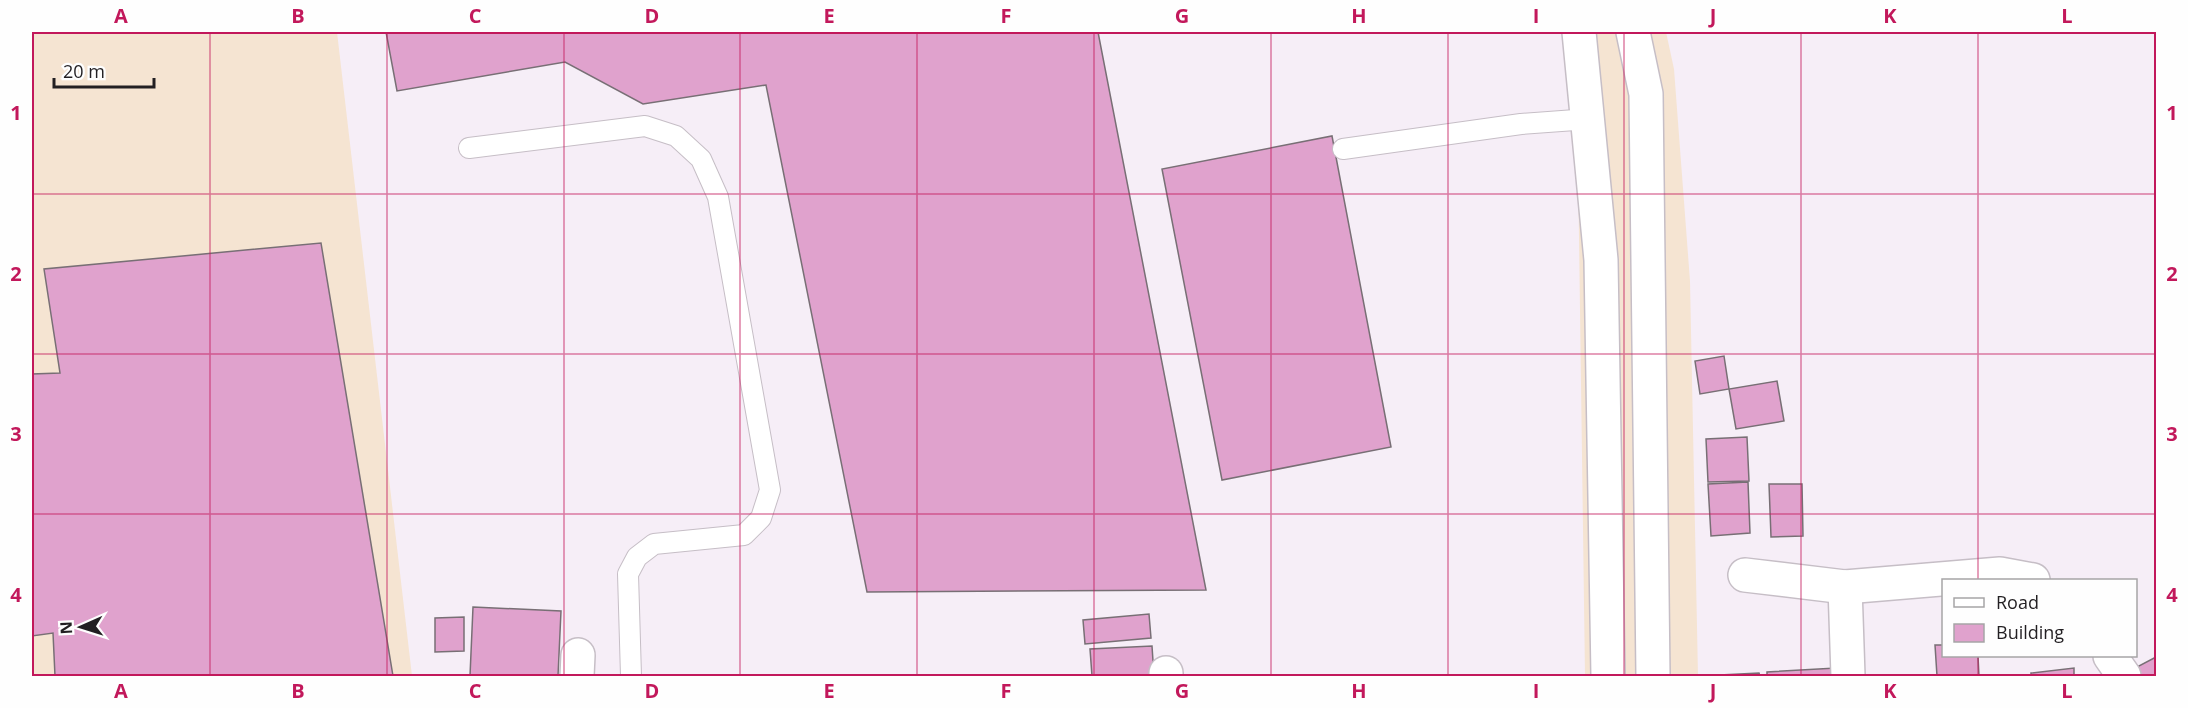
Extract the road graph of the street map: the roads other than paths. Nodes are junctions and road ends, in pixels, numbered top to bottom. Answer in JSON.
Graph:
{"nodes":[{"id":1,"x":1579,"y":32,"type":"edge"},
{"id":2,"x":1633,"y":32,"type":"edge"},
{"id":3,"x":1589,"y":118,"type":"junction"},
{"id":4,"x":469,"y":147,"type":"dead end"},
{"id":5,"x":1343,"y":149,"type":"dead end"},
{"id":6,"x":1648,"y":258,"type":"junction"},
{"id":7,"x":1601,"y":260,"type":"junction"},
{"id":8,"x":1653,"y":562,"type":"junction"},
{"id":9,"x":1606,"y":565,"type":"junction"},
{"id":10,"x":1745,"y":575,"type":"dead end"},
{"id":11,"x":2028,"y":579,"type":"edge"},
{"id":12,"x":1845,"y":587,"type":"junction"},
{"id":13,"x":2111,"y":657,"type":"edge"},
{"id":14,"x":631,"y":676,"type":"edge"},
{"id":15,"x":1608,"y":676,"type":"edge"},
{"id":16,"x":1653,"y":676,"type":"edge"},
{"id":17,"x":1848,"y":676,"type":"edge"},
{"id":18,"x":2124,"y":676,"type":"edge"}],
"edges":[{"from":1,"to":3,"type":"street"},
{"from":2,"to":6,"type":"street"},
{"from":3,"to":5,"type":"lane"},
{"from":3,"to":7,"type":"street"},
{"from":4,"to":14,"type":"lane"},
{"from":6,"to":7,"type":"street"},
{"from":6,"to":8,"type":"street"},
{"from":7,"to":9,"type":"street"},
{"from":8,"to":9,"type":"street"},
{"from":8,"to":16,"type":"street"},
{"from":9,"to":15,"type":"street"},
{"from":10,"to":12,"type":"street"},
{"from":11,"to":12,"type":"street"},
{"from":12,"to":17,"type":"street"},
{"from":13,"to":18,"type":"street"}]}
